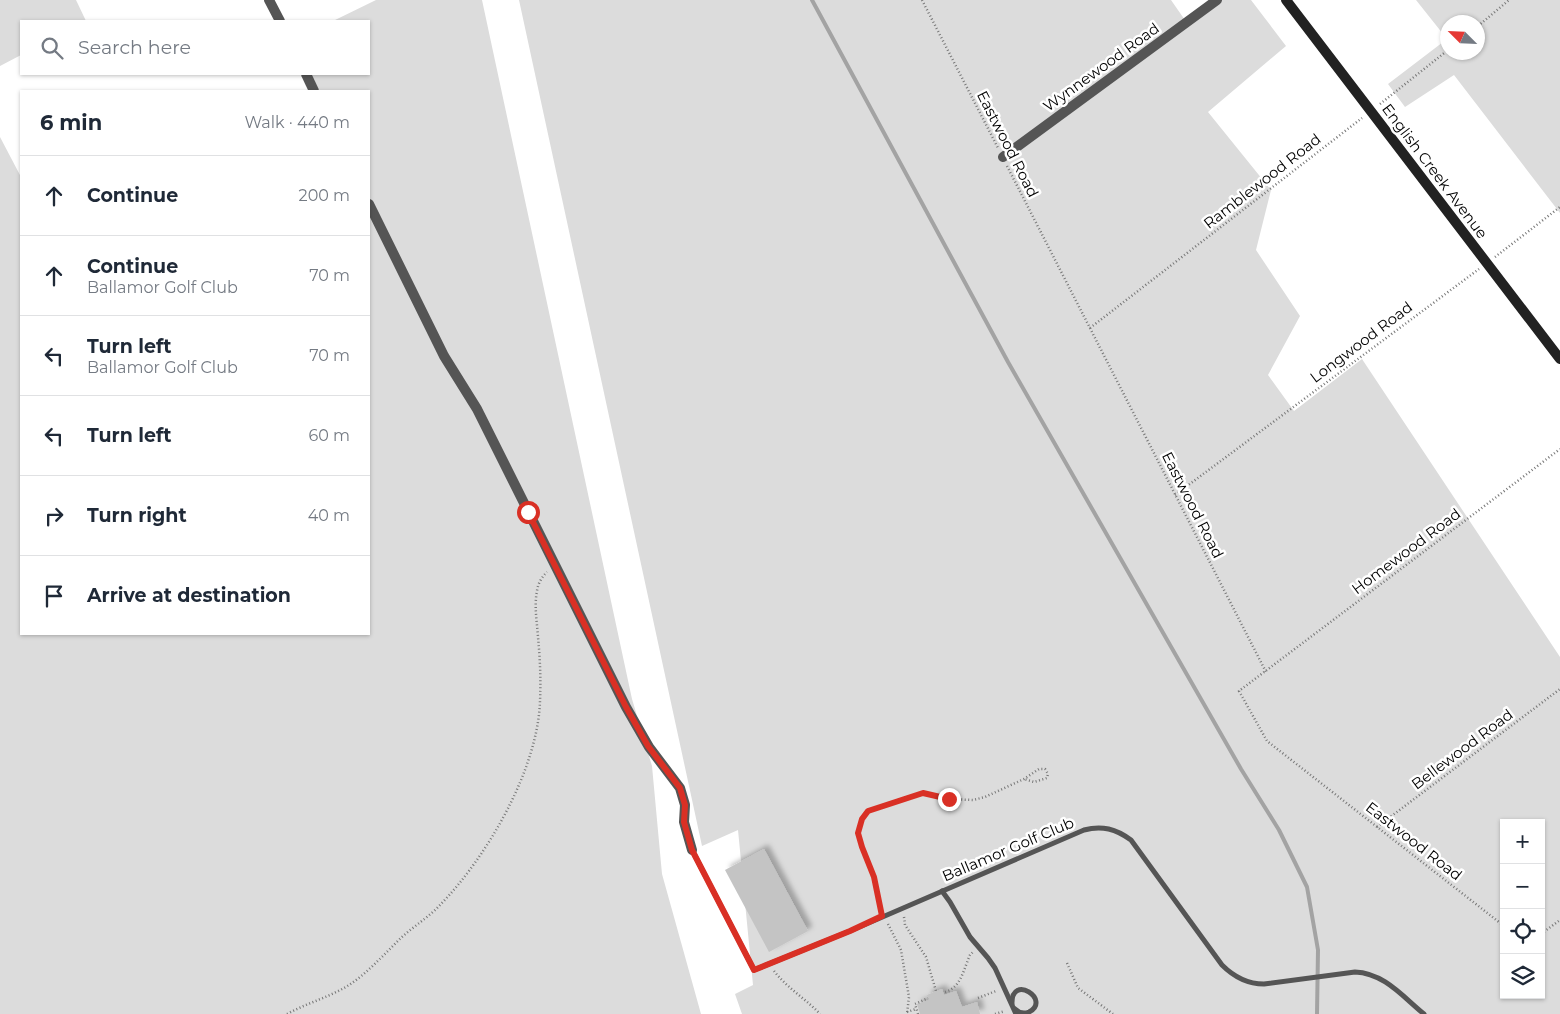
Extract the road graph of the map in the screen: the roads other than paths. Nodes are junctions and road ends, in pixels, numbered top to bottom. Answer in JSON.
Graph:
{"nodes":[{"id":1,"x":270,"y":0,"type":"edge"},
{"id":2,"x":1217,"y":0,"type":"edge"},
{"id":3,"x":1286,"y":0,"type":"edge"},
{"id":4,"x":280,"y":20,"type":"edge"},
{"id":5,"x":306,"y":75,"type":"edge"},
{"id":6,"x":314,"y":90,"type":"edge"},
{"id":7,"x":1003,"y":157,"type":"road end"},
{"id":8,"x":370,"y":206,"type":"edge"},
{"id":9,"x":1560,"y":359,"type":"edge"},
{"id":10,"x":692,"y":850,"type":"joint"},
{"id":11,"x":942,"y":891,"type":"junction"},
{"id":12,"x":1013,"y":1006,"type":"junction"},
{"id":13,"x":1016,"y":1014,"type":"edge"},
{"id":14,"x":1424,"y":1014,"type":"edge"}],
"edges":[{"from":1,"to":4,"type":"street"},
{"from":2,"to":7,"type":"street","name":"Wynnewood Road"},
{"from":3,"to":9,"type":"main road","name":"English Creek Avenue"},
{"from":5,"to":6,"type":"street"},
{"from":8,"to":10,"type":"street"},
{"from":10,"to":11,"type":"lane","name":"Ballamor Golf Club"},
{"from":11,"to":12,"type":"lane"},
{"from":11,"to":14,"type":"lane","name":"Ballamor Golf Club"},
{"from":12,"to":12,"type":"lane"},
{"from":12,"to":13,"type":"lane"}]}
